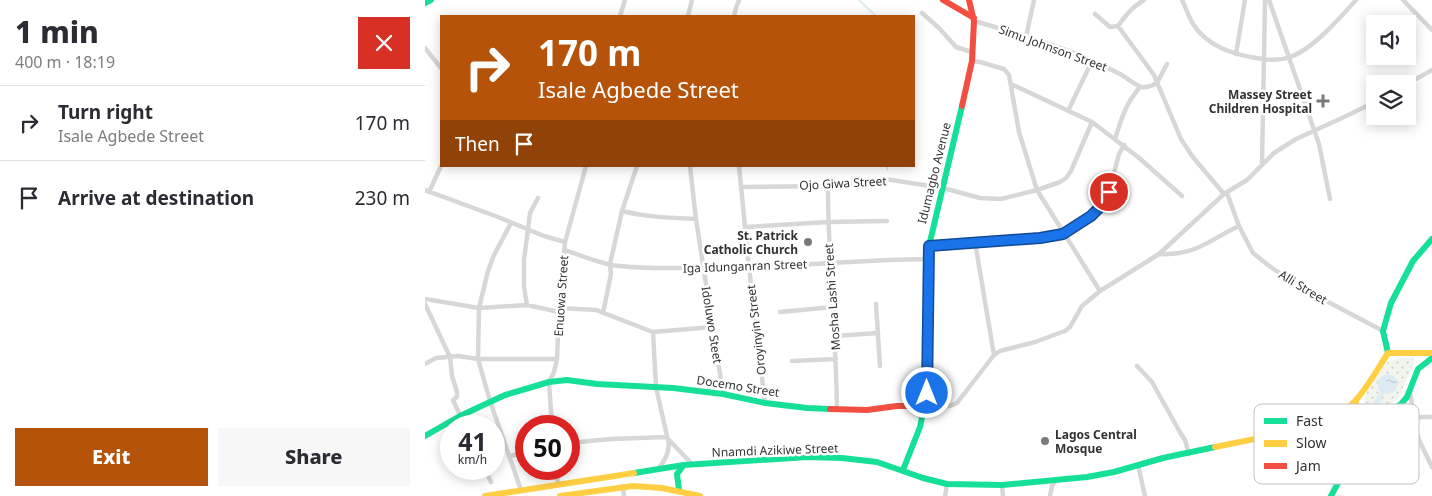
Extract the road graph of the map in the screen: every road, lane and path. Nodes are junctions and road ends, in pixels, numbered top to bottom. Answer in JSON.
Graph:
{"nodes":[{"id":1,"x":431,"y":0,"type":"edge"},
{"id":2,"x":625,"y":0,"type":"edge"},
{"id":3,"x":692,"y":0,"type":"edge"},
{"id":4,"x":739,"y":0,"type":"edge"},
{"id":5,"x":943,"y":0,"type":"edge"},
{"id":6,"x":969,"y":0,"type":"edge"},
{"id":7,"x":1034,"y":0,"type":"edge"},
{"id":8,"x":1144,"y":0,"type":"edge"},
{"id":9,"x":1182,"y":0,"type":"edge"},
{"id":10,"x":1245,"y":0,"type":"edge"},
{"id":11,"x":1265,"y":0,"type":"edge"},
{"id":12,"x":1269,"y":0,"type":"edge"},
{"id":13,"x":1356,"y":0,"type":"edge"},
{"id":14,"x":1403,"y":0,"type":"edge"},
{"id":15,"x":425,"y":3,"type":"edge"},
{"id":16,"x":922,"y":13,"type":"dead end"},
{"id":17,"x":1095,"y":14,"type":"dead end"},
{"id":18,"x":620,"y":15,"type":"edge"},
{"id":19,"x":688,"y":15,"type":"edge"},
{"id":20,"x":734,"y":15,"type":"edge"},
{"id":21,"x":974,"y":19,"type":"junction"},
{"id":22,"x":1118,"y":26,"type":"junction"},
{"id":23,"x":1432,"y":30,"type":"edge"},
{"id":24,"x":1026,"y":37,"type":"junction"},
{"id":25,"x":425,"y":48,"type":"edge"},
{"id":26,"x":972,"y":52,"type":"junction"},
{"id":27,"x":1236,"y":54,"type":"junction"},
{"id":28,"x":1289,"y":58,"type":"junction"},
{"id":29,"x":1264,"y":59,"type":"junction"},
{"id":30,"x":972,"y":61,"type":"junction"},
{"id":31,"x":1092,"y":61,"type":"junction"},
{"id":32,"x":1167,"y":64,"type":"dead end"},
{"id":33,"x":440,"y":67,"type":"edge"},
{"id":34,"x":1432,"y":70,"type":"edge"},
{"id":35,"x":1416,"y":79,"type":"edge"},
{"id":36,"x":1157,"y":83,"type":"junction"},
{"id":37,"x":1011,"y":84,"type":"junction"},
{"id":38,"x":1140,"y":87,"type":"junction"},
{"id":39,"x":1366,"y":106,"type":"edge"},
{"id":40,"x":1068,"y":111,"type":"junction"},
{"id":41,"x":1092,"y":122,"type":"junction"},
{"id":42,"x":1314,"y":130,"type":"junction"},
{"id":43,"x":1115,"y":139,"type":"junction"},
{"id":44,"x":1124,"y":145,"type":"junction"},
{"id":45,"x":1262,"y":165,"type":"junction"},
{"id":46,"x":440,"y":167,"type":"edge"},
{"id":47,"x":586,"y":167,"type":"edge"},
{"id":48,"x":637,"y":167,"type":"edge"},
{"id":49,"x":690,"y":167,"type":"edge"},
{"id":50,"x":739,"y":167,"type":"edge"},
{"id":51,"x":828,"y":186,"type":"junction"},
{"id":52,"x":742,"y":187,"type":"junction"},
{"id":53,"x":943,"y":188,"type":"junction"},
{"id":54,"x":1037,"y":190,"type":"junction"},
{"id":55,"x":427,"y":191,"type":"edge"},
{"id":56,"x":1226,"y":194,"type":"junction"},
{"id":57,"x":1182,"y":196,"type":"dead end"},
{"id":58,"x":538,"y":198,"type":"dead end"},
{"id":59,"x":1330,"y":199,"type":"dead end"},
{"id":60,"x":622,"y":211,"type":"junction"},
{"id":61,"x":695,"y":219,"type":"junction"},
{"id":62,"x":887,"y":221,"type":"dead end"},
{"id":63,"x":828,"y":222,"type":"junction"},
{"id":64,"x":511,"y":223,"type":"junction"},
{"id":65,"x":1239,"y":226,"type":"junction"},
{"id":66,"x":746,"y":227,"type":"junction"},
{"id":67,"x":528,"y":230,"type":"junction"},
{"id":68,"x":1063,"y":234,"type":"junction"},
{"id":69,"x":1432,"y":238,"type":"edge"},
{"id":70,"x":565,"y":242,"type":"junction"},
{"id":71,"x":975,"y":242,"type":"junction"},
{"id":72,"x":929,"y":246,"type":"junction"},
{"id":73,"x":564,"y":250,"type":"junction"},
{"id":74,"x":1159,"y":254,"type":"junction"},
{"id":75,"x":927,"y":258,"type":"junction"},
{"id":76,"x":830,"y":263,"type":"junction"},
{"id":77,"x":610,"y":264,"type":"junction"},
{"id":78,"x":749,"y":267,"type":"junction"},
{"id":79,"x":703,"y":268,"type":"junction"},
{"id":80,"x":1100,"y":291,"type":"junction"},
{"id":81,"x":425,"y":299,"type":"edge"},
{"id":82,"x":425,"y":304,"type":"edge"},
{"id":83,"x":876,"y":304,"type":"dead end"},
{"id":84,"x":527,"y":306,"type":"junction"},
{"id":85,"x":833,"y":307,"type":"junction"},
{"id":86,"x":479,"y":308,"type":"junction"},
{"id":87,"x":559,"y":310,"type":"junction"},
{"id":88,"x":603,"y":312,"type":"junction"},
{"id":89,"x":780,"y":312,"type":"dead end"},
{"id":90,"x":713,"y":327,"type":"junction"},
{"id":91,"x":1383,"y":331,"type":"junction"},
{"id":92,"x":653,"y":332,"type":"junction"},
{"id":93,"x":878,"y":333,"type":"junction"},
{"id":94,"x":835,"y":336,"type":"junction"},
{"id":95,"x":1388,"y":353,"type":"junction"},
{"id":96,"x":1432,"y":353,"type":"edge"},
{"id":97,"x":994,"y":355,"type":"junction"},
{"id":98,"x":450,"y":356,"type":"junction"},
{"id":99,"x":1432,"y":358,"type":"edge"},
{"id":100,"x":478,"y":359,"type":"junction"},
{"id":101,"x":557,"y":359,"type":"junction"},
{"id":102,"x":836,"y":359,"type":"junction"},
{"id":103,"x":792,"y":362,"type":"dead end"},
{"id":104,"x":425,"y":364,"type":"edge"},
{"id":105,"x":880,"y":366,"type":"dead end"},
{"id":106,"x":1137,"y":366,"type":"dead end"},
{"id":107,"x":549,"y":382,"type":"junction"},
{"id":108,"x":656,"y":387,"type":"junction"},
{"id":109,"x":1410,"y":389,"type":"junction"},
{"id":110,"x":723,"y":394,"type":"junction"},
{"id":111,"x":490,"y":400,"type":"junction"},
{"id":112,"x":1356,"y":401,"type":"junction"},
{"id":113,"x":765,"y":403,"type":"junction"},
{"id":114,"x":1353,"y":404,"type":"edge"},
{"id":115,"x":1356,"y":404,"type":"edge"},
{"id":116,"x":1401,"y":404,"type":"edge"},
{"id":117,"x":1412,"y":404,"type":"edge"},
{"id":118,"x":924,"y":406,"type":"junction"},
{"id":119,"x":837,"y":409,"type":"junction"},
{"id":120,"x":460,"y":415,"type":"edge"},
{"id":121,"x":462,"y":415,"type":"edge"},
{"id":122,"x":551,"y":415,"type":"edge"},
{"id":123,"x":1419,"y":417,"type":"edge"},
{"id":124,"x":1432,"y":417,"type":"edge"},
{"id":125,"x":440,"y":427,"type":"edge"},
{"id":126,"x":425,"y":436,"type":"edge"},
{"id":127,"x":668,"y":438,"type":"junction"},
{"id":128,"x":1254,"y":439,"type":"edge"},
{"id":129,"x":1419,"y":440,"type":"edge"},
{"id":130,"x":580,"y":442,"type":"edge"},
{"id":131,"x":1189,"y":454,"type":"junction"},
{"id":132,"x":515,"y":455,"type":"edge"},
{"id":133,"x":510,"y":456,"type":"junction"},
{"id":134,"x":692,"y":464,"type":"junction"},
{"id":135,"x":684,"y":465,"type":"junction"},
{"id":136,"x":1138,"y":465,"type":"junction"},
{"id":137,"x":1432,"y":466,"type":"edge"},
{"id":138,"x":659,"y":468,"type":"junction"},
{"id":139,"x":903,"y":470,"type":"junction"},
{"id":140,"x":557,"y":480,"type":"edge"},
{"id":141,"x":1055,"y":480,"type":"junction"},
{"id":142,"x":947,"y":484,"type":"junction"},
{"id":143,"x":1337,"y":484,"type":"edge"},
{"id":144,"x":558,"y":485,"type":"junction"},
{"id":145,"x":1002,"y":485,"type":"junction"},
{"id":146,"x":623,"y":486,"type":"junction"},
{"id":147,"x":521,"y":490,"type":"junction"},
{"id":148,"x":674,"y":492,"type":"edge"},
{"id":149,"x":485,"y":496,"type":"edge"},
{"id":150,"x":560,"y":496,"type":"edge"},
{"id":151,"x":625,"y":496,"type":"edge"},
{"id":152,"x":700,"y":496,"type":"edge"},
{"id":153,"x":945,"y":496,"type":"edge"},
{"id":154,"x":1003,"y":496,"type":"edge"},
{"id":155,"x":1050,"y":496,"type":"edge"},
{"id":156,"x":1145,"y":496,"type":"edge"},
{"id":157,"x":1331,"y":496,"type":"edge"}],
"edges":[{"from":1,"to":15,"type":"main road"},
{"from":2,"to":18,"type":"street"},
{"from":3,"to":19,"type":"street"},
{"from":4,"to":20,"type":"street"},
{"from":5,"to":21,"type":"main road"},
{"from":6,"to":21,"type":"main road","name":"Idumagbo Avenue"},
{"from":7,"to":24,"type":"street"},
{"from":8,"to":22,"type":"street"},
{"from":9,"to":27,"type":"street"},
{"from":10,"to":27,"type":"street"},
{"from":11,"to":29,"type":"street"},
{"from":12,"to":28,"type":"street"},
{"from":13,"to":28,"type":"street"},
{"from":14,"to":23,"type":"street"},
{"from":16,"to":26,"type":"street"},
{"from":17,"to":22,"type":"street"},
{"from":21,"to":24,"type":"street","name":"Simu Johnson Street"},
{"from":21,"to":26,"type":"main road","name":"Idumagbo Avenue"},
{"from":22,"to":36,"type":"street"},
{"from":24,"to":31,"type":"street","name":"Simu Johnson Street"},
{"from":25,"to":33,"type":"street"},
{"from":26,"to":30,"type":"main road","name":"Idumagbo Avenue"},
{"from":27,"to":29,"type":"street"},
{"from":28,"to":29,"type":"street"},
{"from":28,"to":42,"type":"street"},
{"from":29,"to":45,"type":"street"},
{"from":30,"to":37,"type":"street"},
{"from":30,"to":53,"type":"main road","name":"Idumagbo Avenue"},
{"from":31,"to":38,"type":"street","name":"Simu Johnson Street"},
{"from":31,"to":40,"type":"street"},
{"from":32,"to":36,"type":"street"},
{"from":34,"to":35,"type":"street"},
{"from":36,"to":38,"type":"street"},
{"from":36,"to":56,"type":"street"},
{"from":37,"to":40,"type":"street"},
{"from":37,"to":54,"type":"street"},
{"from":38,"to":43,"type":"street"},
{"from":39,"to":42,"type":"street"},
{"from":40,"to":41,"type":"street"},
{"from":41,"to":43,"type":"street"},
{"from":41,"to":54,"type":"street","name":"Ojo Giwa Street"},
{"from":42,"to":45,"type":"street"},
{"from":42,"to":59,"type":"street"},
{"from":43,"to":44,"type":"street"},
{"from":44,"to":57,"type":"street"},
{"from":44,"to":68,"type":"street"},
{"from":45,"to":56,"type":"street"},
{"from":46,"to":55,"type":"street"},
{"from":47,"to":70,"type":"street","name":"Enuowa Street"},
{"from":48,"to":60,"type":"street"},
{"from":49,"to":61,"type":"street","name":"Idoluwo Steet"},
{"from":50,"to":52,"type":"street","name":"Oroyinyin Street"},
{"from":51,"to":52,"type":"street","name":"Ojo Giwa Street"},
{"from":51,"to":53,"type":"street","name":"Ojo Giwa Street"},
{"from":51,"to":63,"type":"street","name":"Mosha Lashi Street"},
{"from":52,"to":66,"type":"street","name":"Oroyinyin Street"},
{"from":53,"to":54,"type":"street","name":"Ojo Giwa Street"},
{"from":53,"to":72,"type":"main road","name":"Idumagbo Avenue"},
{"from":54,"to":68,"type":"street"},
{"from":55,"to":64,"type":"street"},
{"from":56,"to":65,"type":"street","name":"Alli Street"},
{"from":56,"to":74,"type":"street"},
{"from":58,"to":67,"type":"street"},
{"from":60,"to":61,"type":"street"},
{"from":60,"to":77,"type":"street"},
{"from":61,"to":79,"type":"street","name":"Idoluwo Steet"},
{"from":62,"to":63,"type":"street"},
{"from":63,"to":66,"type":"street"},
{"from":63,"to":76,"type":"street","name":"Mosha Lashi Street"},
{"from":64,"to":67,"type":"street"},
{"from":64,"to":86,"type":"street"},
{"from":65,"to":74,"type":"street"},
{"from":65,"to":91,"type":"street","name":"Alli Street"},
{"from":66,"to":78,"type":"street","name":"Oroyinyin Street"},
{"from":67,"to":70,"type":"street"},
{"from":67,"to":84,"type":"street"},
{"from":68,"to":71,"type":"street"},
{"from":68,"to":80,"type":"street"},
{"from":69,"to":91,"type":"main road"},
{"from":70,"to":73,"type":"street","name":"Enuowa Street"},
{"from":71,"to":72,"type":"street"},
{"from":71,"to":97,"type":"street"},
{"from":72,"to":75,"type":"main road","name":"Idumagbo Avenue"},
{"from":73,"to":77,"type":"street","name":"Iga Idunganran Street"},
{"from":73,"to":87,"type":"street","name":"Enuowa Street"},
{"from":74,"to":80,"type":"street"},
{"from":75,"to":76,"type":"street","name":"Iga Idunganran Street"},
{"from":75,"to":118,"type":"main road","name":"Idumagbo Avenue"},
{"from":76,"to":78,"type":"street","name":"Iga Idunganran Street"},
{"from":76,"to":85,"type":"street","name":"Mosha Lashi Street"},
{"from":77,"to":79,"type":"street","name":"Iga Idunganran Street"},
{"from":77,"to":88,"type":"street"},
{"from":78,"to":79,"type":"street","name":"Iga Idunganran Street"},
{"from":78,"to":113,"type":"street","name":"Oroyinyin Street"},
{"from":79,"to":90,"type":"street","name":"Idoluwo Steet"},
{"from":80,"to":97,"type":"street"},
{"from":81,"to":86,"type":"street"},
{"from":82,"to":98,"type":"street"},
{"from":83,"to":93,"type":"street"},
{"from":84,"to":86,"type":"street"},
{"from":84,"to":87,"type":"street"},
{"from":85,"to":89,"type":"street"},
{"from":85,"to":94,"type":"street","name":"Mosha Lashi Street"},
{"from":86,"to":100,"type":"street"},
{"from":87,"to":88,"type":"street"},
{"from":87,"to":101,"type":"street","name":"Enuowa Street"},
{"from":88,"to":92,"type":"street"},
{"from":90,"to":92,"type":"street"},
{"from":90,"to":110,"type":"street","name":"Idoluwo Steet"},
{"from":91,"to":95,"type":"main road"},
{"from":92,"to":108,"type":"street"},
{"from":93,"to":94,"type":"street"},
{"from":93,"to":105,"type":"street"},
{"from":94,"to":102,"type":"street","name":"Mosha Lashi Street"},
{"from":95,"to":96,"type":"main road"},
{"from":95,"to":112,"type":"main road","name":"Nnamdi Azikiwe Street"},
{"from":97,"to":118,"type":"street"},
{"from":98,"to":100,"type":"street"},
{"from":98,"to":104,"type":"street"},
{"from":98,"to":120,"type":"street"},
{"from":99,"to":109,"type":"main road"},
{"from":100,"to":101,"type":"street"},
{"from":100,"to":111,"type":"street"},
{"from":101,"to":107,"type":"street","name":"Enuowa Street"},
{"from":102,"to":103,"type":"street"},
{"from":102,"to":119,"type":"street","name":"Mosha Lashi Street"},
{"from":106,"to":131,"type":"street"},
{"from":107,"to":108,"type":"main road","name":"Docemo Street"},
{"from":107,"to":111,"type":"main road","name":"Docemo Street"},
{"from":107,"to":122,"type":"street","name":"Enuowa Street"},
{"from":108,"to":110,"type":"main road","name":"Docemo Street"},
{"from":108,"to":127,"type":"street"},
{"from":109,"to":116,"type":"main road"},
{"from":109,"to":117,"type":"street"},
{"from":110,"to":113,"type":"main road","name":"Docemo Street"},
{"from":111,"to":121,"type":"main road","name":"Docemo Street"},
{"from":111,"to":133,"type":"street"},
{"from":112,"to":114,"type":"main road","name":"Nnamdi Azikiwe Street"},
{"from":112,"to":115,"type":"main road"},
{"from":113,"to":119,"type":"main road","name":"Docemo Street"},
{"from":118,"to":119,"type":"main road","name":"Docemo Street"},
{"from":118,"to":139,"type":"main road","name":"Idumagbo Avenue"},
{"from":123,"to":124,"type":"street"},
{"from":125,"to":126,"type":"main road","name":"Docemo Street"},
{"from":127,"to":130,"type":"street"},
{"from":127,"to":134,"type":"street"},
{"from":127,"to":138,"type":"street"},
{"from":128,"to":131,"type":"main road","name":"Nnamdi Azikiwe Street"},
{"from":129,"to":137,"type":"street"},
{"from":131,"to":136,"type":"main road","name":"Nnamdi Azikiwe Street"},
{"from":132,"to":133,"type":"street"},
{"from":133,"to":147,"type":"street"},
{"from":134,"to":135,"type":"main road","name":"Nnamdi Azikiwe Street"},
{"from":134,"to":139,"type":"main road","name":"Nnamdi Azikiwe Street"},
{"from":135,"to":138,"type":"main road","name":"Nnamdi Azikiwe Street"},
{"from":135,"to":148,"type":"main road"},
{"from":136,"to":141,"type":"main road","name":"Nnamdi Azikiwe Street"},
{"from":136,"to":156,"type":"street"},
{"from":138,"to":144,"type":"main road","name":"Nnamdi Azikiwe Street"},
{"from":139,"to":142,"type":"main road","name":"Nnamdi Azikiwe Street"},
{"from":140,"to":144,"type":"street"},
{"from":141,"to":145,"type":"main road","name":"Nnamdi Azikiwe Street"},
{"from":141,"to":155,"type":"street"},
{"from":142,"to":145,"type":"main road","name":"Nnamdi Azikiwe Street"},
{"from":142,"to":153,"type":"street"},
{"from":143,"to":157,"type":"main road"},
{"from":144,"to":147,"type":"main road","name":"Nnamdi Azikiwe Street"},
{"from":145,"to":154,"type":"street"},
{"from":146,"to":148,"type":"main road"},
{"from":146,"to":150,"type":"main road"},
{"from":146,"to":151,"type":"street"},
{"from":147,"to":149,"type":"main road","name":"Nnamdi Azikiwe Street"},
{"from":148,"to":152,"type":"main road"}]}
